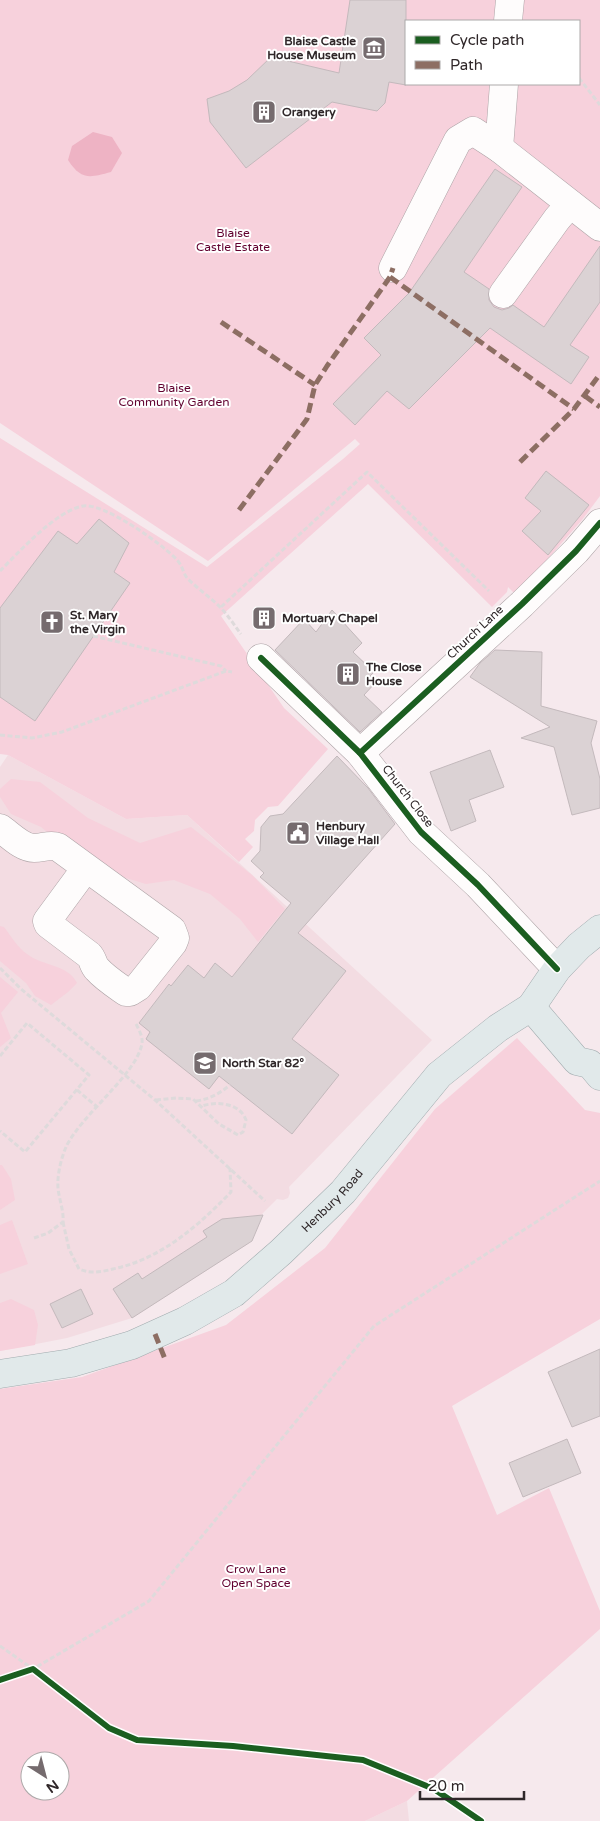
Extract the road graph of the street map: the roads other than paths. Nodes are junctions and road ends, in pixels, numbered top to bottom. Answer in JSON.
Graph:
{"nodes":[{"id":1,"x":510,"y":0,"type":"edge"},
{"id":2,"x":508,"y":20,"type":"edge"},
{"id":3,"x":504,"y":85,"type":"edge"},
{"id":4,"x":499,"y":148,"type":"junction"},
{"id":5,"x":570,"y":204,"type":"junction"},
{"id":6,"x":600,"y":227,"type":"edge"},
{"id":7,"x":394,"y":268,"type":"dead end"},
{"id":8,"x":503,"y":294,"type":"dead end"},
{"id":9,"x":600,"y":523,"type":"edge"},
{"id":10,"x":261,"y":658,"type":"road end"},
{"id":11,"x":360,"y":753,"type":"junction"},
{"id":12,"x":0,"y":828,"type":"edge"},
{"id":13,"x":86,"y":868,"type":"junction"},
{"id":14,"x":600,"y":930,"type":"edge"},
{"id":15,"x":557,"y":970,"type":"junction"},
{"id":16,"x":531,"y":1007,"type":"junction"},
{"id":17,"x":594,"y":1072,"type":"edge"},
{"id":18,"x":0,"y":1374,"type":"edge"}],
"edges":[{"from":1,"to":2,"type":"street"},
{"from":3,"to":4,"type":"street"},
{"from":4,"to":5,"type":"street"},
{"from":4,"to":7,"type":"street"},
{"from":5,"to":6,"type":"street"},
{"from":5,"to":8,"type":"street"},
{"from":9,"to":11,"type":"street","name":"Church Lane"},
{"from":10,"to":11,"type":"street","name":"Church Close"},
{"from":11,"to":15,"type":"street","name":"Church Close"},
{"from":12,"to":13,"type":"street"},
{"from":13,"to":13,"type":"street"},
{"from":14,"to":15,"type":"main road","name":"Henbury Road"},
{"from":15,"to":16,"type":"main road","name":"Henbury Road"},
{"from":16,"to":17,"type":"main road"},
{"from":16,"to":18,"type":"main road","name":"Henbury Road"}]}
